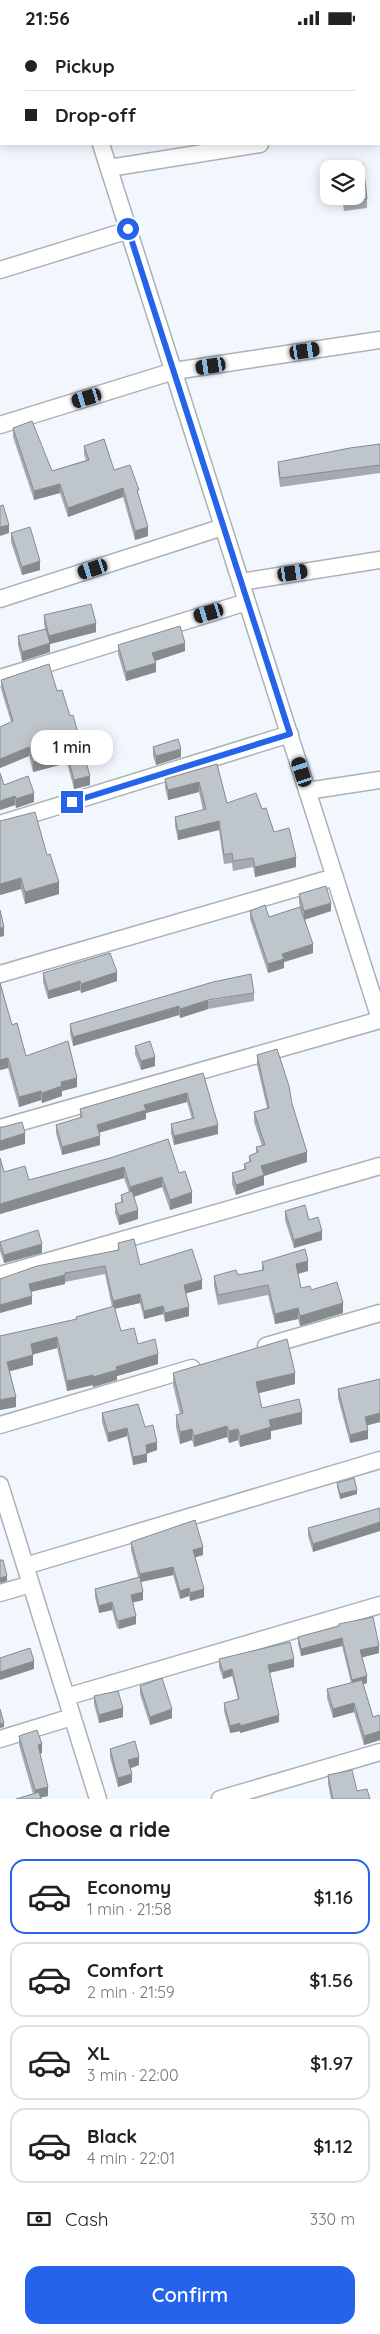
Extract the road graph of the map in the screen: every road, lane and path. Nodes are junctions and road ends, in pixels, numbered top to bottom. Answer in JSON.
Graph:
{"nodes":[{"id":1,"x":101,"y":145,"type":"edge"},
{"id":2,"x":254,"y":145,"type":"edge"},
{"id":3,"x":109,"y":168,"type":"junction"},
{"id":4,"x":128,"y":229,"type":"junction"},
{"id":5,"x":0,"y":270,"type":"edge"},
{"id":6,"x":380,"y":340,"type":"edge"},
{"id":7,"x":174,"y":371,"type":"junction"},
{"id":8,"x":0,"y":425,"type":"edge"},
{"id":9,"x":223,"y":527,"type":"junction"},
{"id":10,"x":380,"y":560,"type":"edge"},
{"id":11,"x":241,"y":582,"type":"junction"},
{"id":12,"x":0,"y":599,"type":"edge"},
{"id":13,"x":247,"y":602,"type":"junction"},
{"id":14,"x":0,"y":679,"type":"edge"},
{"id":15,"x":290,"y":734,"type":"junction"},
{"id":16,"x":380,"y":780,"type":"edge"},
{"id":17,"x":307,"y":791,"type":"junction"},
{"id":18,"x":0,"y":824,"type":"edge"},
{"id":19,"x":335,"y":877,"type":"junction"},
{"id":20,"x":0,"y":974,"type":"edge"},
{"id":21,"x":377,"y":1001,"type":"edge"},
{"id":22,"x":380,"y":1019,"type":"edge"},
{"id":23,"x":0,"y":1128,"type":"edge"},
{"id":24,"x":380,"y":1166,"type":"edge"},
{"id":25,"x":0,"y":1275,"type":"edge"},
{"id":26,"x":380,"y":1313,"type":"edge"},
{"id":27,"x":247,"y":1352,"type":"edge"},
{"id":28,"x":209,"y":1363,"type":"edge"},
{"id":29,"x":0,"y":1425,"type":"edge"},
{"id":30,"x":380,"y":1460,"type":"edge"},
{"id":31,"x":0,"y":1485,"type":"edge"},
{"id":32,"x":25,"y":1565,"type":"junction"},
{"id":33,"x":31,"y":1584,"type":"junction"},
{"id":34,"x":0,"y":1593,"type":"edge"},
{"id":35,"x":380,"y":1605,"type":"edge"},
{"id":36,"x":66,"y":1697,"type":"junction"},
{"id":37,"x":72,"y":1717,"type":"junction"},
{"id":38,"x":0,"y":1739,"type":"edge"},
{"id":39,"x":380,"y":1752,"type":"edge"},
{"id":40,"x":98,"y":1799,"type":"edge"},
{"id":41,"x":220,"y":1799,"type":"edge"}],
"edges":[{"from":1,"to":3,"type":"street"},
{"from":2,"to":3,"type":"street"},
{"from":3,"to":4,"type":"street"},
{"from":4,"to":5,"type":"street"},
{"from":4,"to":7,"type":"street"},
{"from":6,"to":7,"type":"street"},
{"from":7,"to":8,"type":"street"},
{"from":7,"to":9,"type":"street"},
{"from":9,"to":11,"type":"street"},
{"from":9,"to":12,"type":"street"},
{"from":10,"to":11,"type":"street"},
{"from":11,"to":13,"type":"street"},
{"from":13,"to":14,"type":"street"},
{"from":13,"to":15,"type":"street"},
{"from":15,"to":17,"type":"street"},
{"from":15,"to":18,"type":"street"},
{"from":16,"to":17,"type":"street"},
{"from":17,"to":19,"type":"street"},
{"from":19,"to":20,"type":"street"},
{"from":19,"to":21,"type":"street"},
{"from":21,"to":22,"type":"street"},
{"from":22,"to":23,"type":"street"},
{"from":24,"to":25,"type":"street"},
{"from":26,"to":27,"type":"street"},
{"from":28,"to":29,"type":"street"},
{"from":30,"to":32,"type":"street"},
{"from":31,"to":32,"type":"street"},
{"from":32,"to":33,"type":"street"},
{"from":33,"to":34,"type":"street"},
{"from":33,"to":36,"type":"street"},
{"from":35,"to":36,"type":"street"},
{"from":36,"to":37,"type":"street"},
{"from":37,"to":38,"type":"street"},
{"from":37,"to":40,"type":"street"},
{"from":39,"to":41,"type":"street"}]}
